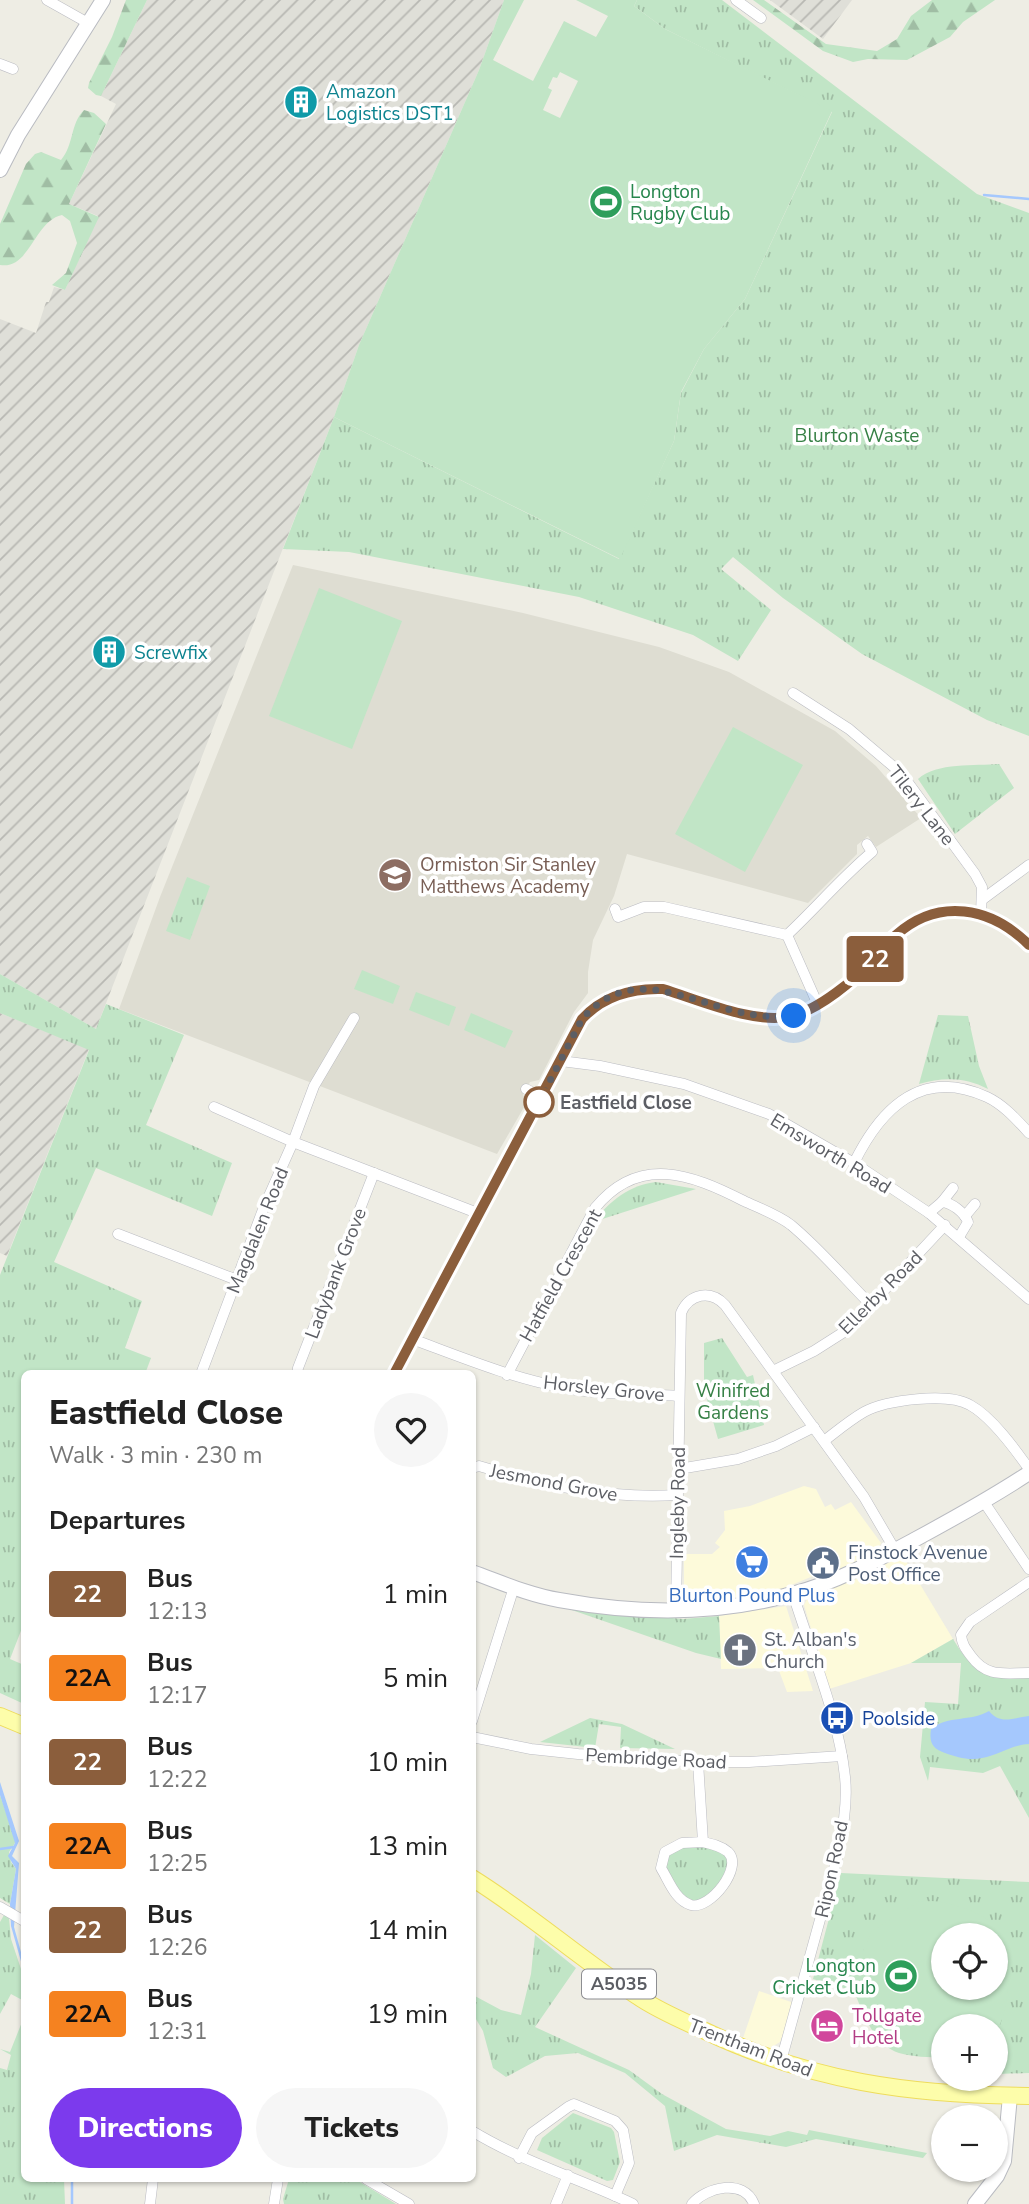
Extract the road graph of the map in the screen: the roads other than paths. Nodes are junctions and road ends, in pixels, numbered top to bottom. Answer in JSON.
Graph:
{"nodes":[{"id":1,"x":47,"y":0,"type":"edge"},
{"id":2,"x":103,"y":0,"type":"edge"},
{"id":3,"x":737,"y":0,"type":"edge"},
{"id":4,"x":761,"y":18,"type":"dead end"},
{"id":5,"x":88,"y":23,"type":"junction"},
{"id":6,"x":0,"y":64,"type":"edge"},
{"id":7,"x":13,"y":69,"type":"dead end"},
{"id":8,"x":0,"y":170,"type":"edge"},
{"id":9,"x":793,"y":693,"type":"dead end"},
{"id":10,"x":867,"y":844,"type":"dead end"},
{"id":11,"x":1029,"y":865,"type":"edge"},
{"id":12,"x":984,"y":899,"type":"junction"},
{"id":13,"x":615,"y":909,"type":"dead end"},
{"id":14,"x":981,"y":915,"type":"junction"},
{"id":15,"x":787,"y":935,"type":"junction"},
{"id":16,"x":1029,"y":945,"type":"edge"},
{"id":17,"x":818,"y":1005,"type":"junction"},
{"id":18,"x":354,"y":1018,"type":"dead end"},
{"id":19,"x":561,"y":1061,"type":"junction"},
{"id":20,"x":526,"y":1089,"type":"dead end"},
{"id":21,"x":541,"y":1097,"type":"junction"},
{"id":22,"x":213,"y":1109,"type":"dead end"},
{"id":23,"x":1029,"y":1133,"type":"edge"},
{"id":24,"x":293,"y":1142,"type":"junction"},
{"id":25,"x":854,"y":1163,"type":"junction"},
{"id":26,"x":374,"y":1173,"type":"junction"},
{"id":27,"x":953,"y":1188,"type":"dead end"},
{"id":28,"x":942,"y":1202,"type":"junction"},
{"id":29,"x":975,"y":1203,"type":"dead end"},
{"id":30,"x":929,"y":1213,"type":"junction"},
{"id":31,"x":480,"y":1214,"type":"junction"},
{"id":32,"x":965,"y":1216,"type":"junction"},
{"id":33,"x":945,"y":1225,"type":"junction"},
{"id":34,"x":118,"y":1234,"type":"dead end"},
{"id":35,"x":959,"y":1237,"type":"junction"},
{"id":36,"x":237,"y":1280,"type":"junction"},
{"id":37,"x":1029,"y":1299,"type":"edge"},
{"id":38,"x":872,"y":1305,"type":"junction"},
{"id":39,"x":412,"y":1339,"type":"junction"},
{"id":40,"x":203,"y":1370,"type":"edge"},
{"id":41,"x":299,"y":1370,"type":"edge"},
{"id":42,"x":396,"y":1370,"type":"edge"},
{"id":43,"x":773,"y":1371,"type":"junction"},
{"id":44,"x":507,"y":1375,"type":"junction"},
{"id":45,"x":678,"y":1396,"type":"junction"},
{"id":46,"x":814,"y":1427,"type":"junction"},
{"id":47,"x":824,"y":1441,"type":"junction"},
{"id":48,"x":476,"y":1467,"type":"edge"},
{"id":49,"x":678,"y":1469,"type":"junction"},
{"id":50,"x":1029,"y":1471,"type":"edge"},
{"id":51,"x":677,"y":1495,"type":"junction"},
{"id":52,"x":984,"y":1502,"type":"junction"},
{"id":53,"x":895,"y":1550,"type":"junction"},
{"id":54,"x":1029,"y":1569,"type":"edge"},
{"id":55,"x":476,"y":1573,"type":"edge"},
{"id":56,"x":1029,"y":1582,"type":"edge"},
{"id":57,"x":514,"y":1587,"type":"junction"},
{"id":58,"x":793,"y":1594,"type":"junction"},
{"id":59,"x":676,"y":1610,"type":"junction"},
{"id":60,"x":1029,"y":1673,"type":"edge"},
{"id":61,"x":476,"y":1708,"type":"edge"},
{"id":62,"x":0,"y":1716,"type":"edge"},
{"id":63,"x":21,"y":1725,"type":"edge"},
{"id":64,"x":476,"y":1738,"type":"edge"},
{"id":65,"x":842,"y":1756,"type":"junction"},
{"id":66,"x":698,"y":1762,"type":"junction"},
{"id":67,"x":703,"y":1842,"type":"junction"},
{"id":68,"x":476,"y":1881,"type":"edge"},
{"id":69,"x":781,"y":2061,"type":"junction"},
{"id":70,"x":1010,"y":2096,"type":"junction"},
{"id":71,"x":1029,"y":2096,"type":"edge"},
{"id":72,"x":476,"y":2133,"type":"edge"},
{"id":73,"x":519,"y":2158,"type":"junction"},
{"id":74,"x":568,"y":2175,"type":"junction"},
{"id":75,"x":153,"y":2182,"type":"edge"},
{"id":76,"x":278,"y":2182,"type":"edge"},
{"id":77,"x":371,"y":2182,"type":"edge"},
{"id":78,"x":615,"y":2196,"type":"junction"},
{"id":79,"x":150,"y":2204,"type":"edge"},
{"id":80,"x":274,"y":2204,"type":"edge"},
{"id":81,"x":409,"y":2204,"type":"edge"},
{"id":82,"x":556,"y":2204,"type":"edge"},
{"id":83,"x":633,"y":2204,"type":"edge"},
{"id":84,"x":692,"y":2204,"type":"edge"},
{"id":85,"x":754,"y":2204,"type":"edge"},
{"id":86,"x":975,"y":2204,"type":"edge"}],
"edges":[{"from":1,"to":5,"type":"street"},
{"from":2,"to":5,"type":"street"},
{"from":3,"to":4,"type":"street"},
{"from":5,"to":8,"type":"street"},
{"from":6,"to":7,"type":"street"},
{"from":9,"to":12,"type":"street","name":"Tilery Lane"},
{"from":10,"to":15,"type":"street"},
{"from":11,"to":12,"type":"street"},
{"from":12,"to":14,"type":"street"},
{"from":13,"to":15,"type":"street"},
{"from":14,"to":16,"type":"street"},
{"from":14,"to":17,"type":"street"},
{"from":15,"to":17,"type":"street"},
{"from":17,"to":19,"type":"street"},
{"from":18,"to":24,"type":"street","name":"Magdalen Road"},
{"from":19,"to":21,"type":"street"},
{"from":19,"to":25,"type":"street","name":"Emsworth Road"},
{"from":20,"to":21,"type":"street"},
{"from":21,"to":31,"type":"street"},
{"from":22,"to":24,"type":"street"},
{"from":23,"to":25,"type":"street"},
{"from":24,"to":26,"type":"street"},
{"from":24,"to":36,"type":"street","name":"Magdalen Road"},
{"from":25,"to":30,"type":"street","name":"Emsworth Road"},
{"from":26,"to":31,"type":"street"},
{"from":26,"to":41,"type":"street","name":"Ladybank Grove"},
{"from":27,"to":28,"type":"street"},
{"from":28,"to":30,"type":"street"},
{"from":28,"to":32,"type":"street"},
{"from":29,"to":32,"type":"street"},
{"from":30,"to":33,"type":"street","name":"Emsworth Road"},
{"from":31,"to":39,"type":"street"},
{"from":32,"to":35,"type":"street"},
{"from":33,"to":35,"type":"street","name":"Emsworth Road"},
{"from":33,"to":38,"type":"street","name":"Ellerby Road"},
{"from":34,"to":36,"type":"street"},
{"from":35,"to":37,"type":"street","name":"Emsworth Road"},
{"from":36,"to":40,"type":"street","name":"Magdalen Road"},
{"from":38,"to":43,"type":"street","name":"Ellerby Road"},
{"from":38,"to":44,"type":"street","name":"Hatfield Crescent"},
{"from":39,"to":42,"type":"street"},
{"from":39,"to":44,"type":"street","name":"Horsley Grove"},
{"from":43,"to":45,"type":"street","name":"Ingleby Road"},
{"from":43,"to":46,"type":"street"},
{"from":44,"to":45,"type":"street","name":"Horsley Grove"},
{"from":45,"to":49,"type":"street","name":"Ingleby Road"},
{"from":46,"to":47,"type":"street"},
{"from":46,"to":49,"type":"street"},
{"from":47,"to":50,"type":"street"},
{"from":47,"to":53,"type":"street"},
{"from":48,"to":51,"type":"street","name":"Jesmond Grove"},
{"from":49,"to":51,"type":"street","name":"Ingleby Road"},
{"from":50,"to":52,"type":"street"},
{"from":51,"to":59,"type":"street","name":"Ingleby Road"},
{"from":52,"to":53,"type":"street"},
{"from":52,"to":54,"type":"street"},
{"from":53,"to":58,"type":"street"},
{"from":55,"to":57,"type":"street"},
{"from":56,"to":60,"type":"street"},
{"from":57,"to":59,"type":"street"},
{"from":57,"to":61,"type":"street"},
{"from":58,"to":59,"type":"street"},
{"from":58,"to":65,"type":"street","name":"Ripon Road"},
{"from":62,"to":63,"type":"main road"},
{"from":64,"to":66,"type":"street","name":"Pembridge Road"},
{"from":65,"to":66,"type":"street","name":"Pembridge Road"},
{"from":65,"to":69,"type":"street","name":"Ripon Road"},
{"from":66,"to":67,"type":"street"},
{"from":67,"to":67,"type":"street"},
{"from":68,"to":69,"type":"main road","name":"Trentham Road","number":"A5035"},
{"from":69,"to":70,"type":"main road","name":"Trentham Road","number":"A5035"},
{"from":70,"to":71,"type":"main road","name":"Trentham Road","number":"A5035"},
{"from":70,"to":86,"type":"street"},
{"from":72,"to":73,"type":"street"},
{"from":73,"to":74,"type":"street"},
{"from":73,"to":78,"type":"street"},
{"from":74,"to":78,"type":"street"},
{"from":74,"to":82,"type":"street"},
{"from":75,"to":79,"type":"street"},
{"from":76,"to":80,"type":"street"},
{"from":77,"to":81,"type":"street"},
{"from":78,"to":83,"type":"street"},
{"from":84,"to":85,"type":"street"}]}
